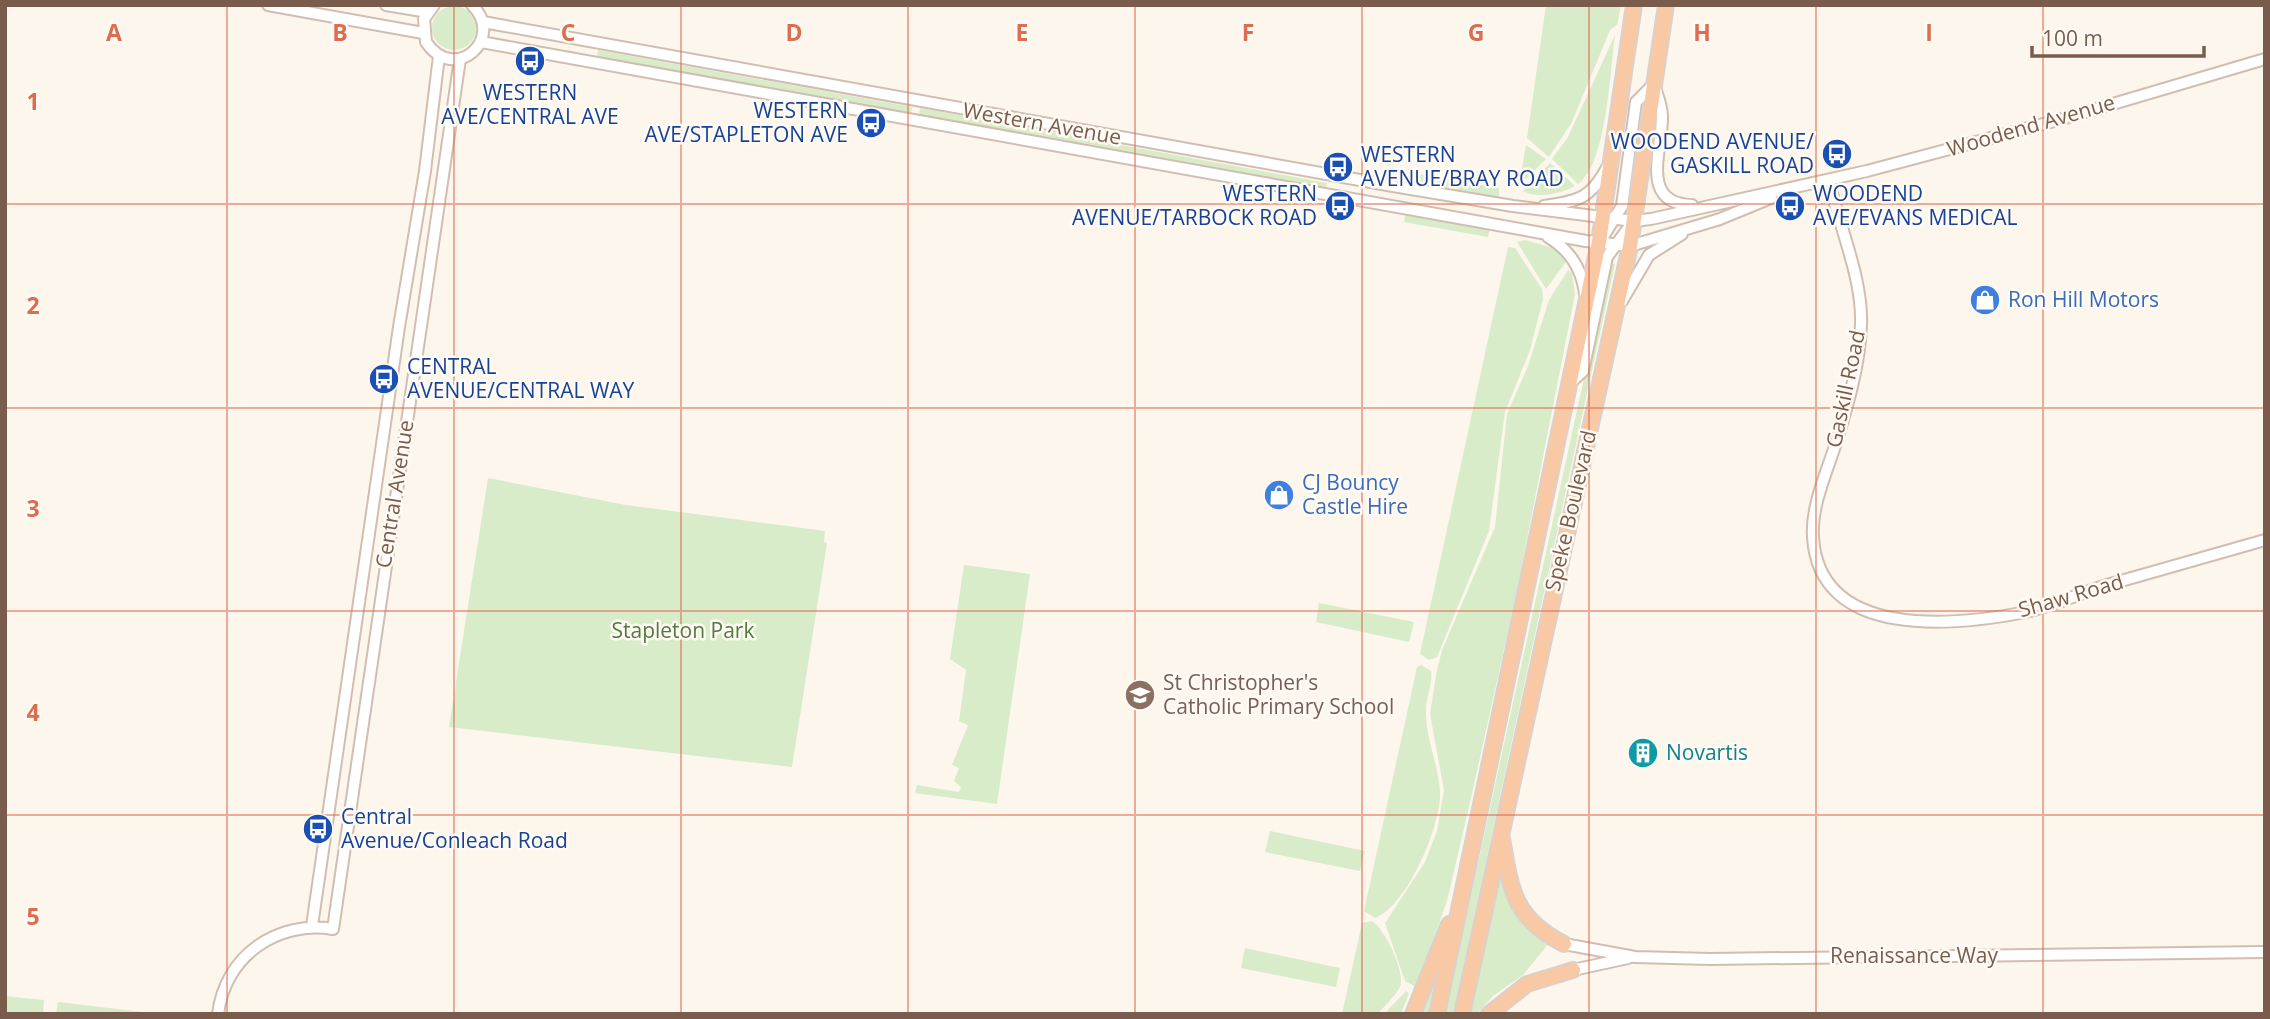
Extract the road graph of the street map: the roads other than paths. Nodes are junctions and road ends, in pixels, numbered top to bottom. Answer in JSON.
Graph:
{"nodes":[{"id":1,"x":268,"y":5,"type":"edge"},
{"id":2,"x":386,"y":5,"type":"edge"},
{"id":3,"x":472,"y":5,"type":"edge"},
{"id":4,"x":1634,"y":5,"type":"edge"},
{"id":5,"x":1666,"y":5,"type":"edge"},
{"id":6,"x":431,"y":9,"type":"edge"},
{"id":7,"x":483,"y":22,"type":"junction"},
{"id":8,"x":423,"y":33,"type":"junction"},
{"id":9,"x":481,"y":42,"type":"junction"},
{"id":10,"x":439,"y":56,"type":"junction"},
{"id":11,"x":460,"y":59,"type":"junction"},
{"id":12,"x":2265,"y":59,"type":"edge"},
{"id":13,"x":1654,"y":84,"type":"junction"},
{"id":14,"x":1611,"y":160,"type":"junction"},
{"id":15,"x":1829,"y":181,"type":"junction"},
{"id":16,"x":1796,"y":188,"type":"junction"},
{"id":17,"x":1707,"y":206,"type":"junction"},
{"id":18,"x":1527,"y":208,"type":"junction"},
{"id":19,"x":1608,"y":218,"type":"junction"},
{"id":20,"x":1720,"y":219,"type":"junction"},
{"id":21,"x":1634,"y":221,"type":"junction"},
{"id":22,"x":1539,"y":233,"type":"junction"},
{"id":23,"x":1599,"y":242,"type":"junction"},
{"id":24,"x":1623,"y":245,"type":"junction"},
{"id":25,"x":1587,"y":301,"type":"junction"},
{"id":26,"x":1614,"y":318,"type":"junction"},
{"id":27,"x":1569,"y":384,"type":"junction"},
{"id":28,"x":2265,"y":540,"type":"edge"},
{"id":29,"x":1835,"y":594,"type":"joint"},
{"id":30,"x":1501,"y":830,"type":"junction"},
{"id":31,"x":1462,"y":893,"type":"junction"},
{"id":32,"x":312,"y":926,"type":"junction"},
{"id":33,"x":1564,"y":943,"type":"joint"},
{"id":34,"x":2265,"y":953,"type":"edge"},
{"id":35,"x":1634,"y":957,"type":"junction"},
{"id":36,"x":1573,"y":970,"type":"joint"},
{"id":37,"x":219,"y":1009,"type":"edge"},
{"id":38,"x":1413,"y":1014,"type":"edge"},
{"id":39,"x":1437,"y":1014,"type":"edge"},
{"id":40,"x":1462,"y":1014,"type":"edge"},
{"id":41,"x":1489,"y":1014,"type":"edge"}],
"edges":[{"from":1,"to":8,"type":"street"},
{"from":2,"to":6,"type":"street"},
{"from":3,"to":7,"type":"street"},
{"from":4,"to":14,"type":"highway","name":"Speke Boulevard"},
{"from":5,"to":13,"type":"highway","name":"Speke Boulevard"},
{"from":6,"to":8,"type":"street"},
{"from":7,"to":9,"type":"street"},
{"from":7,"to":18,"type":"street","name":"Western Avenue"},
{"from":8,"to":10,"type":"street"},
{"from":9,"to":11,"type":"street"},
{"from":9,"to":22,"type":"street","name":"Western Avenue"},
{"from":10,"to":11,"type":"street"},
{"from":10,"to":32,"type":"street","name":"Central Avenue"},
{"from":11,"to":32,"type":"street","name":"Central Avenue"},
{"from":12,"to":15,"type":"street","name":"Woodend Avenue"},
{"from":13,"to":17,"type":"street"},
{"from":13,"to":19,"type":"street"},
{"from":13,"to":21,"type":"highway","name":"Speke Boulevard"},
{"from":14,"to":18,"type":"street"},
{"from":14,"to":19,"type":"highway","name":"Speke Boulevard"},
{"from":15,"to":16,"type":"street","name":"Woodend Avenue"},
{"from":15,"to":29,"type":"street","name":"Gaskill Road"},
{"from":16,"to":17,"type":"street","name":"Woodend Avenue"},
{"from":16,"to":20,"type":"street","name":"Woodend Avenue"},
{"from":17,"to":21,"type":"street","name":"Woodend Avenue"},
{"from":18,"to":19,"type":"street","name":"Western Avenue"},
{"from":19,"to":21,"type":"street","name":"Western Avenue"},
{"from":19,"to":23,"type":"highway","name":"Speke Boulevard"},
{"from":20,"to":24,"type":"street","name":"Woodend Avenue"},
{"from":20,"to":26,"type":"street"},
{"from":21,"to":24,"type":"highway","name":"Speke Boulevard"},
{"from":22,"to":23,"type":"street","name":"Western Avenue"},
{"from":22,"to":25,"type":"street"},
{"from":23,"to":24,"type":"street","name":"Western Avenue"},
{"from":23,"to":25,"type":"highway","name":"Speke Boulevard"},
{"from":24,"to":26,"type":"highway","name":"Speke Boulevard"},
{"from":24,"to":27,"type":"street"},
{"from":25,"to":27,"type":"highway","name":"Speke Boulevard"},
{"from":26,"to":30,"type":"highway","name":"Speke Boulevard"},
{"from":27,"to":31,"type":"highway","name":"Speke Boulevard"},
{"from":28,"to":29,"type":"street","name":"Shaw Road"},
{"from":30,"to":33,"type":"highway"},
{"from":30,"to":40,"type":"highway","name":"Speke Boulevard"},
{"from":31,"to":38,"type":"highway"},
{"from":31,"to":39,"type":"highway","name":"Speke Boulevard"},
{"from":32,"to":37,"type":"street"},
{"from":33,"to":35,"type":"street","name":"Renaissance Way"},
{"from":34,"to":35,"type":"street","name":"Renaissance Way"},
{"from":35,"to":36,"type":"street"},
{"from":36,"to":41,"type":"highway"}]}
